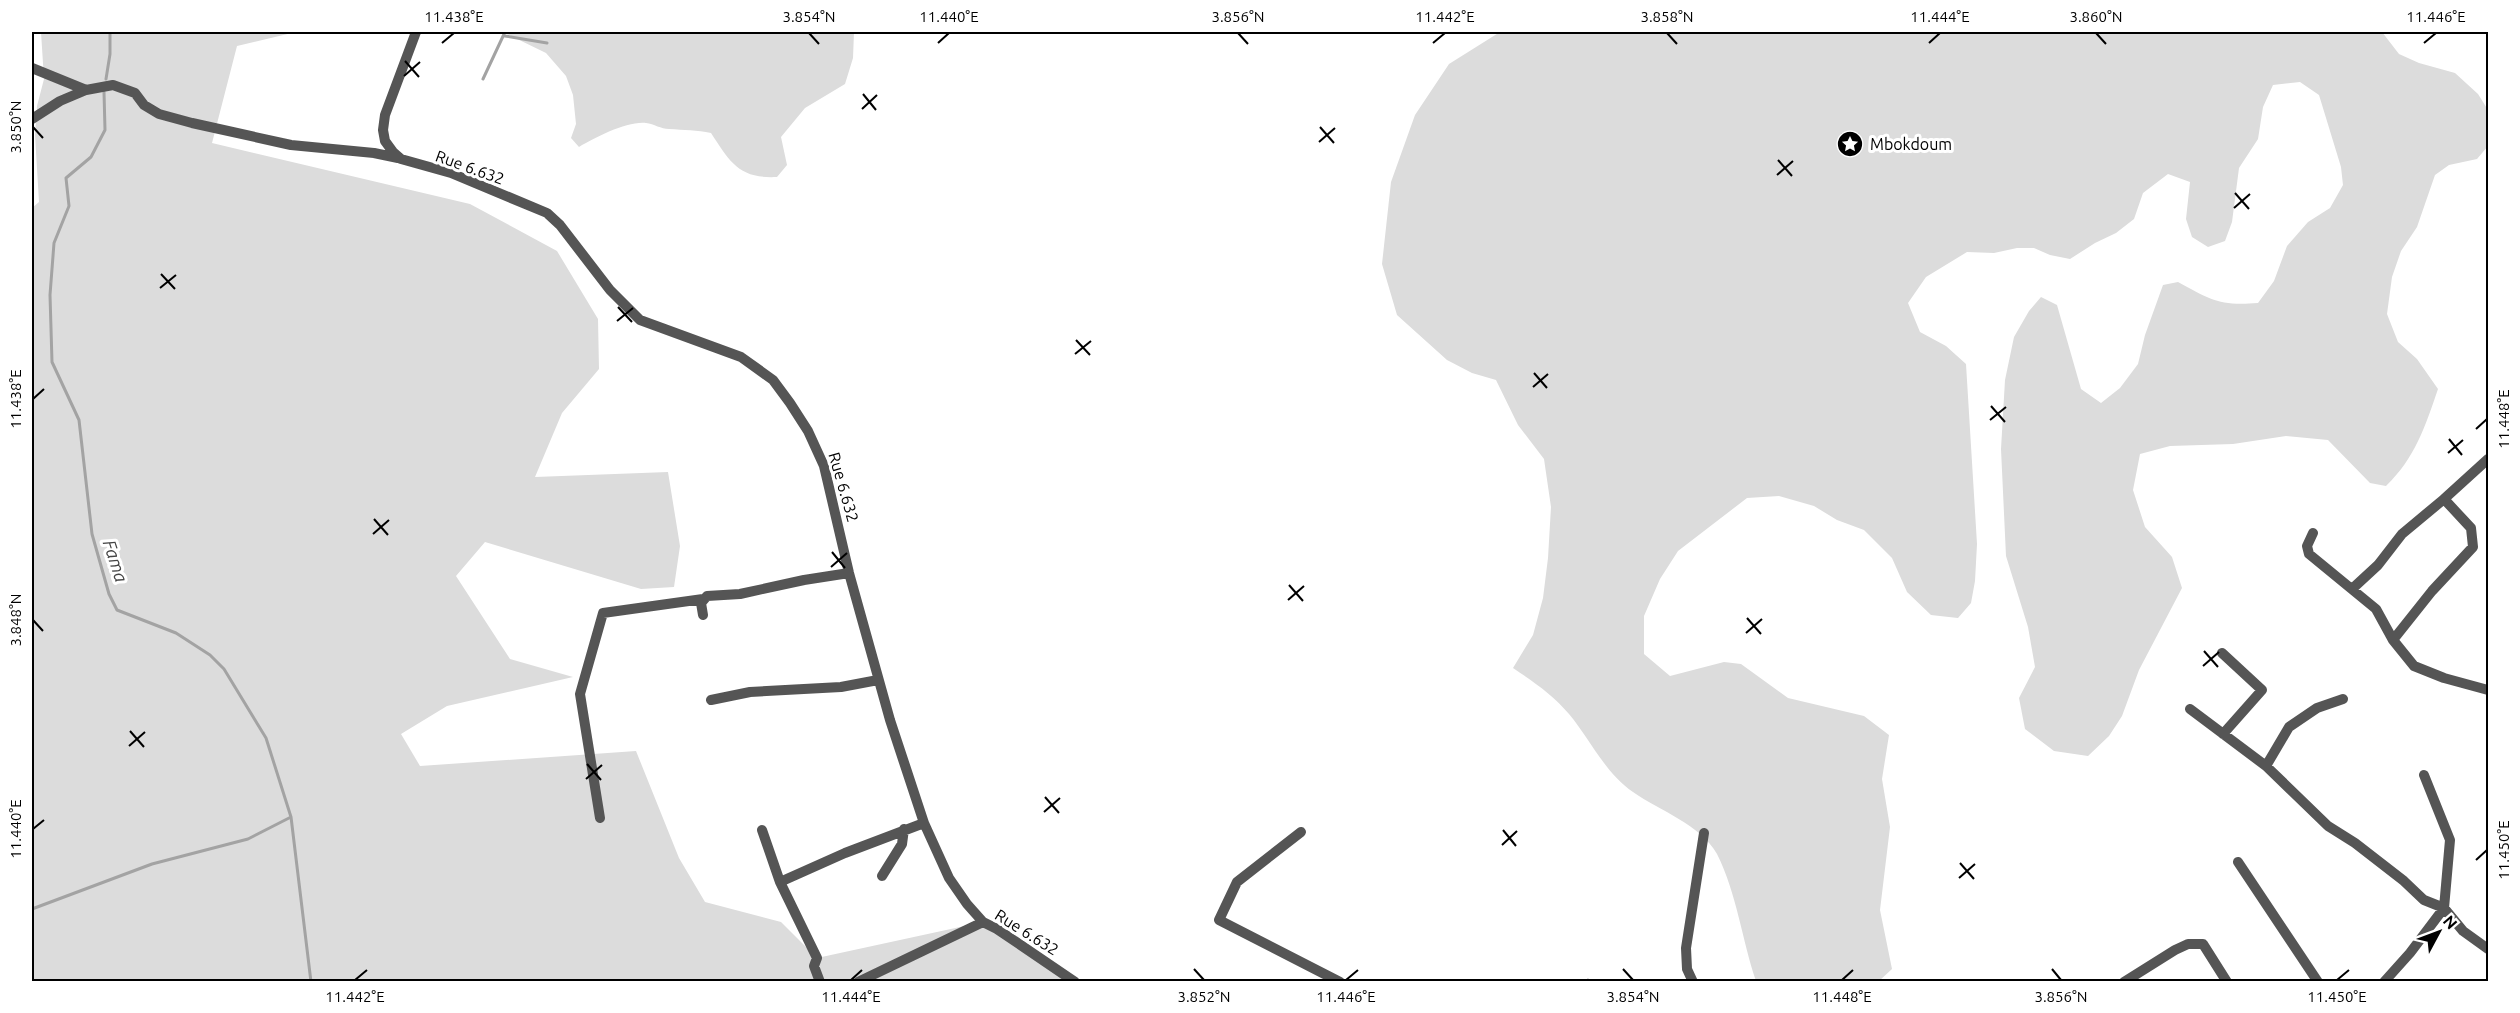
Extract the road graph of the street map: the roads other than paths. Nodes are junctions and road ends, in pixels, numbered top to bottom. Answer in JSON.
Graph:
{"nodes":[{"id":1,"x":416,"y":32,"type":"edge"},
{"id":2,"x":32,"y":68,"type":"edge"},
{"id":3,"x":86,"y":90,"type":"junction"},
{"id":4,"x":32,"y":119,"type":"edge"},
{"id":5,"x":401,"y":159,"type":"junction"},
{"id":6,"x":2488,"y":459,"type":"edge"},
{"id":7,"x":2444,"y":499,"type":"junction"},
{"id":8,"x":2313,"y":533,"type":"dead end"},
{"id":9,"x":849,"y":573,"type":"junction"},
{"id":10,"x":2352,"y":589,"type":"junction"},
{"id":11,"x":703,"y":599,"type":"junction"},
{"id":12,"x":703,"y":615,"type":"dead end"},
{"id":13,"x":2393,"y":640,"type":"junction"},
{"id":14,"x":2222,"y":653,"type":"dead end"},
{"id":15,"x":878,"y":680,"type":"junction"},
{"id":16,"x":2488,"y":690,"type":"edge"},
{"id":17,"x":2343,"y":699,"type":"dead end"},
{"id":18,"x":711,"y":700,"type":"dead end"},
{"id":19,"x":2190,"y":709,"type":"dead end"},
{"id":20,"x":2223,"y":734,"type":"junction"},
{"id":21,"x":2266,"y":766,"type":"junction"},
{"id":22,"x":2424,"y":775,"type":"dead end"},
{"id":23,"x":600,"y":818,"type":"dead end"},
{"id":24,"x":924,"y":823,"type":"junction"},
{"id":25,"x":762,"y":830,"type":"dead end"},
{"id":26,"x":904,"y":830,"type":"junction"},
{"id":27,"x":1300,"y":832,"type":"dead end"},
{"id":28,"x":1704,"y":833,"type":"dead end"},
{"id":29,"x":2238,"y":862,"type":"dead end"},
{"id":30,"x":882,"y":876,"type":"dead end"},
{"id":31,"x":780,"y":882,"type":"junction"},
{"id":32,"x":2444,"y":908,"type":"junction"},
{"id":33,"x":983,"y":922,"type":"junction"},
{"id":34,"x":2488,"y":949,"type":"edge"},
{"id":35,"x":820,"y":981,"type":"edge"},
{"id":36,"x":858,"y":981,"type":"edge"},
{"id":37,"x":1075,"y":981,"type":"edge"},
{"id":38,"x":1340,"y":981,"type":"edge"},
{"id":39,"x":1693,"y":981,"type":"edge"},
{"id":40,"x":2124,"y":981,"type":"edge"},
{"id":41,"x":2227,"y":981,"type":"edge"},
{"id":42,"x":2318,"y":981,"type":"edge"},
{"id":43,"x":2384,"y":981,"type":"edge"}],
"edges":[{"from":1,"to":5,"type":"street"},
{"from":2,"to":3,"type":"street"},
{"from":3,"to":4,"type":"street","name":"Rue 6.632"},
{"from":3,"to":5,"type":"street","name":"Rue 6.632"},
{"from":5,"to":9,"type":"street","name":"Rue 6.632"},
{"from":6,"to":7,"type":"street"},
{"from":7,"to":10,"type":"street"},
{"from":7,"to":13,"type":"street"},
{"from":8,"to":10,"type":"street"},
{"from":9,"to":11,"type":"street"},
{"from":9,"to":15,"type":"street","name":"Rue 6.632"},
{"from":10,"to":13,"type":"street"},
{"from":11,"to":12,"type":"street"},
{"from":11,"to":23,"type":"street"},
{"from":13,"to":16,"type":"street"},
{"from":14,"to":20,"type":"street"},
{"from":15,"to":18,"type":"street"},
{"from":15,"to":24,"type":"street","name":"Rue 6.632"},
{"from":17,"to":21,"type":"street"},
{"from":19,"to":20,"type":"street"},
{"from":20,"to":21,"type":"street"},
{"from":21,"to":32,"type":"street"},
{"from":22,"to":32,"type":"street"},
{"from":24,"to":26,"type":"street"},
{"from":24,"to":33,"type":"street","name":"Rue 6.632"},
{"from":25,"to":31,"type":"street"},
{"from":26,"to":30,"type":"street"},
{"from":26,"to":31,"type":"street"},
{"from":27,"to":38,"type":"street"},
{"from":28,"to":39,"type":"street"},
{"from":29,"to":42,"type":"street"},
{"from":31,"to":35,"type":"street"},
{"from":32,"to":34,"type":"street"},
{"from":32,"to":43,"type":"street"},
{"from":33,"to":36,"type":"street"},
{"from":33,"to":37,"type":"street","name":"Rue 6.632"},
{"from":40,"to":41,"type":"street"}]}
